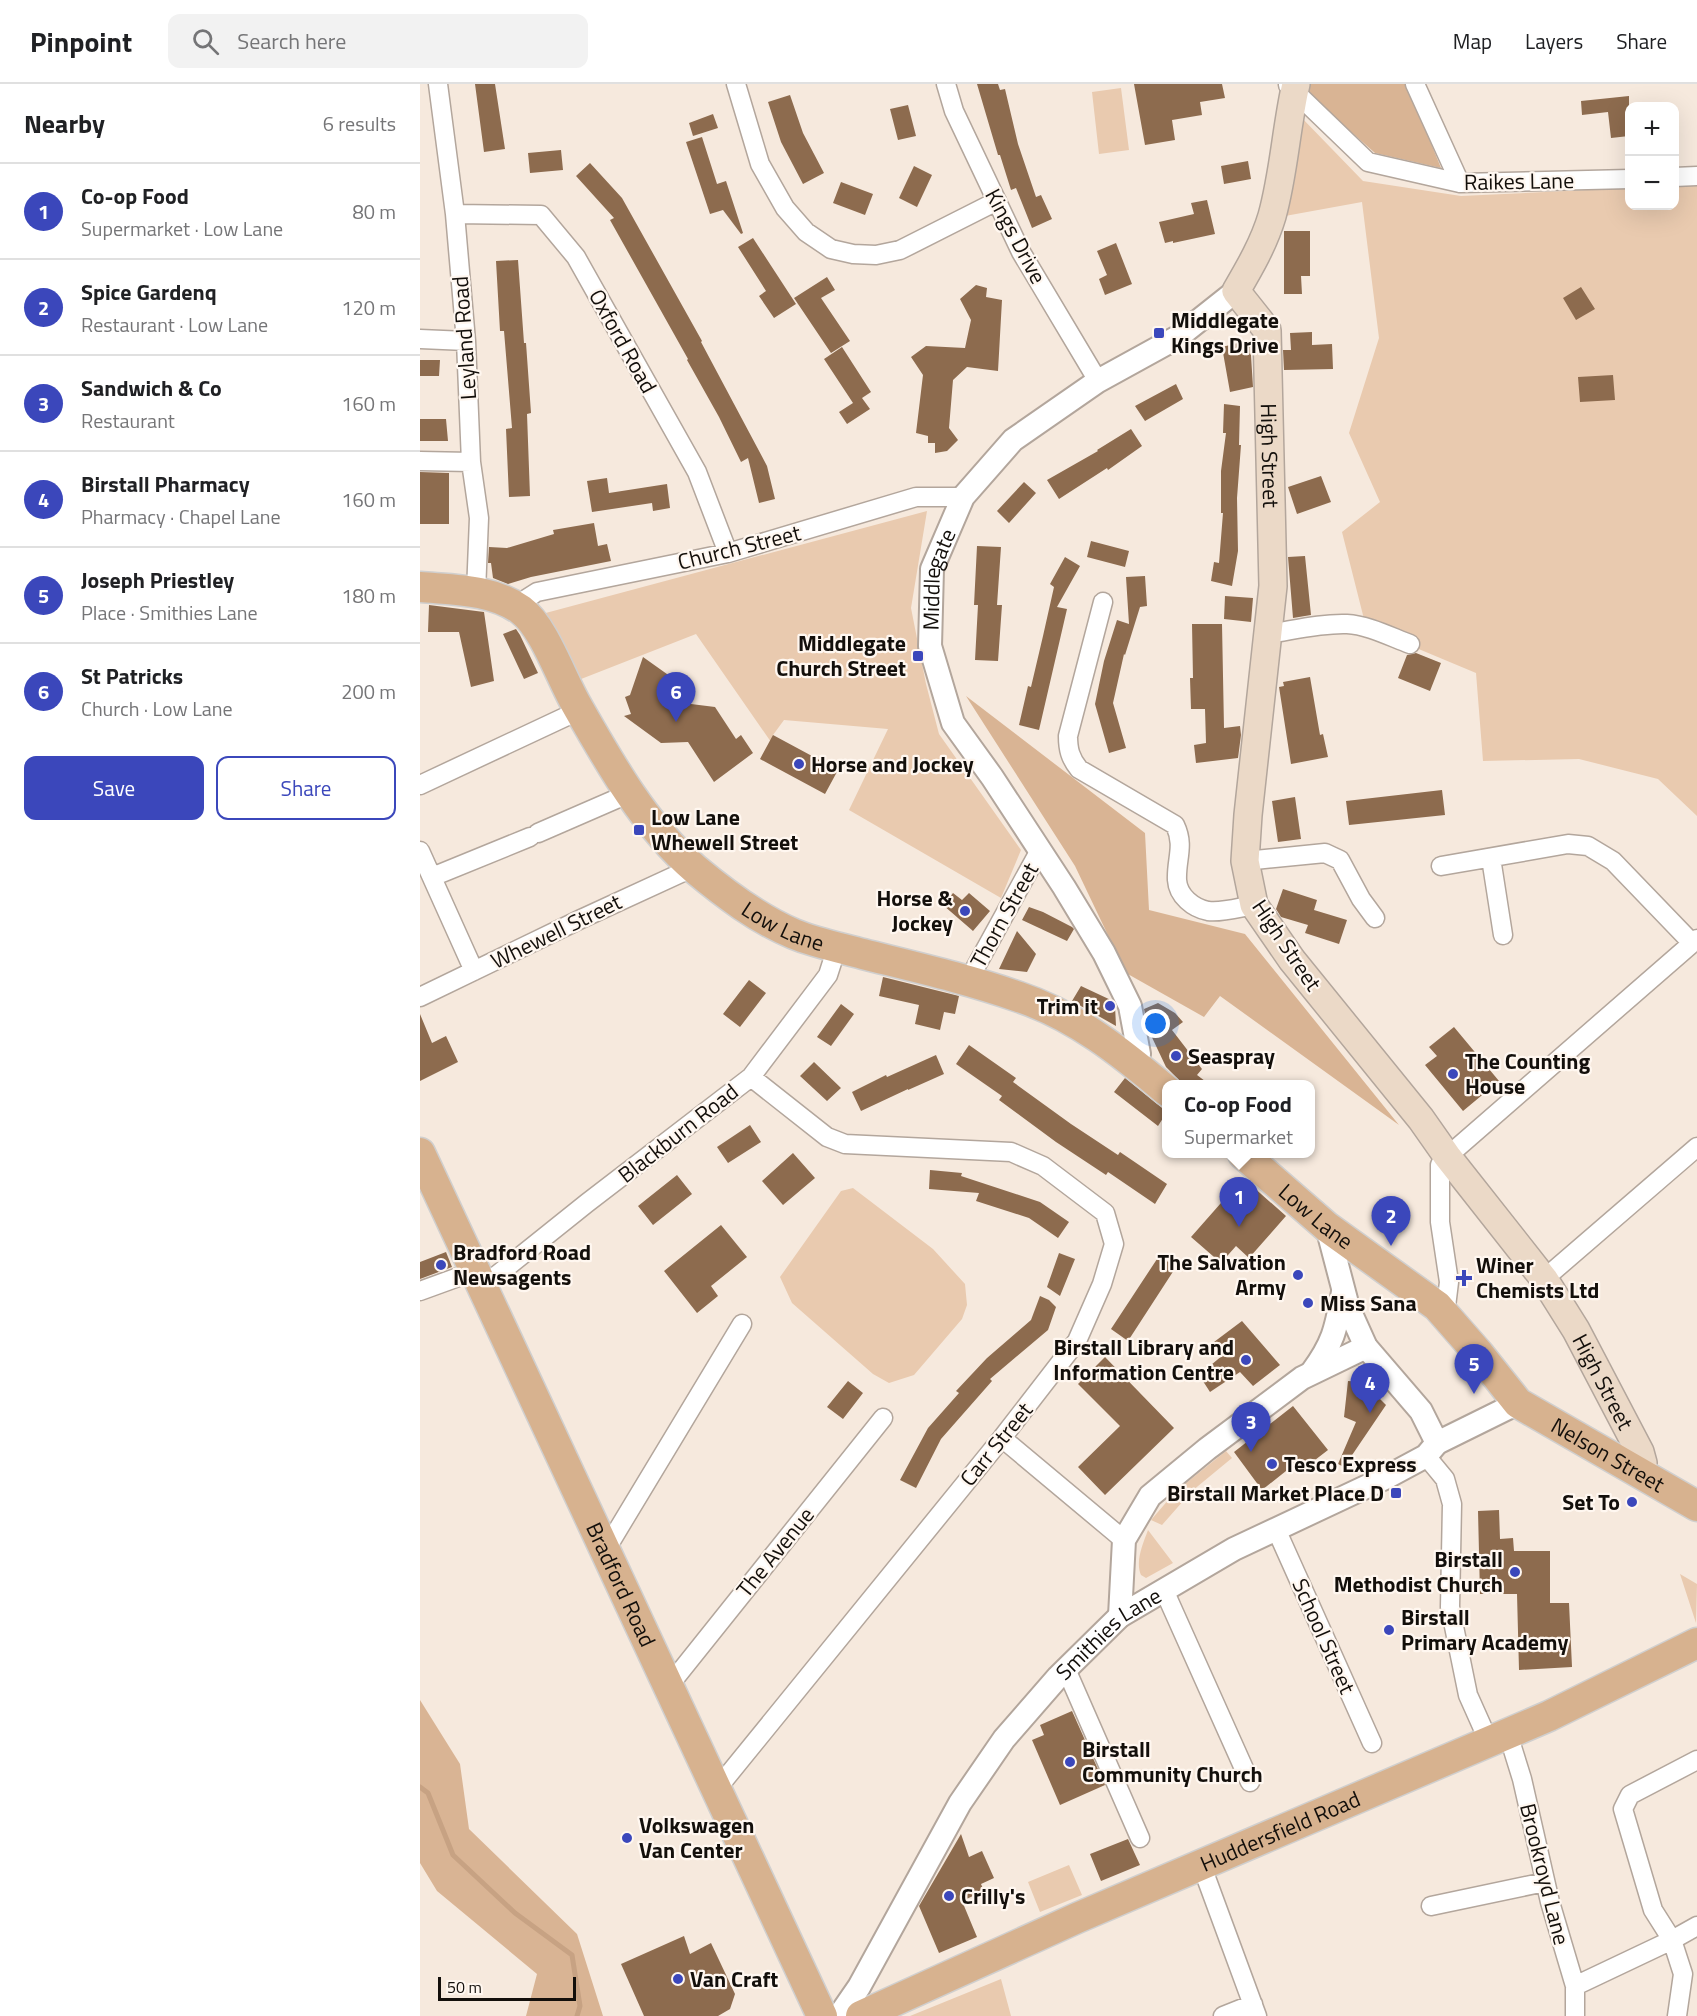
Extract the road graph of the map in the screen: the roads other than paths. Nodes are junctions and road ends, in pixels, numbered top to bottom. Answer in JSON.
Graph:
{"nodes":[{"id":1,"x":438,"y":84,"type":"edge"},
{"id":2,"x":736,"y":84,"type":"edge"},
{"id":3,"x":946,"y":84,"type":"edge"},
{"id":4,"x":1415,"y":84,"type":"edge"},
{"id":5,"x":1292,"y":86,"type":"edge"},
{"id":6,"x":1697,"y":176,"type":"edge"},
{"id":7,"x":1679,"y":177,"type":"edge"},
{"id":8,"x":1625,"y":179,"type":"edge"},
{"id":9,"x":1460,"y":183,"type":"junction"},
{"id":10,"x":997,"y":201,"type":"junction"},
{"id":11,"x":455,"y":214,"type":"junction"},
{"id":12,"x":1236,"y":291,"type":"junction"},
{"id":13,"x":420,"y":339,"type":"edge"},
{"id":14,"x":466,"y":341,"type":"junction"},
{"id":15,"x":1098,"y":381,"type":"junction"},
{"id":16,"x":420,"y":461,"type":"edge"},
{"id":17,"x":471,"y":462,"type":"junction"},
{"id":18,"x":963,"y":497,"type":"junction"},
{"id":19,"x":728,"y":553,"type":"junction"},
{"id":20,"x":420,"y":587,"type":"edge"},
{"id":21,"x":476,"y":592,"type":"junction"},
{"id":22,"x":1103,"y":602,"type":"dead end"},
{"id":23,"x":519,"y":608,"type":"junction"},
{"id":24,"x":1268,"y":634,"type":"junction"},
{"id":25,"x":1410,"y":644,"type":"dead end"},
{"id":26,"x":580,"y":710,"type":"junction"},
{"id":27,"x":420,"y":785,"type":"edge"},
{"id":28,"x":630,"y":793,"type":"junction"},
{"id":29,"x":1040,"y":850,"type":"junction"},
{"id":30,"x":420,"y":851,"type":"edge"},
{"id":31,"x":1491,"y":858,"type":"junction"},
{"id":32,"x":1245,"y":861,"type":"junction"},
{"id":33,"x":1441,"y":866,"type":"dead end"},
{"id":34,"x":694,"y":867,"type":"junction"},
{"id":35,"x":432,"y":877,"type":"junction"},
{"id":36,"x":1254,"y":905,"type":"junction"},
{"id":37,"x":1375,"y":918,"type":"dead end"},
{"id":38,"x":1503,"y":935,"type":"dead end"},
{"id":39,"x":1694,"y":941,"type":"edge"},
{"id":40,"x":837,"y":947,"type":"junction"},
{"id":41,"x":474,"y":971,"type":"junction"},
{"id":42,"x":968,"y":981,"type":"junction"},
{"id":43,"x":420,"y":997,"type":"edge"},
{"id":44,"x":1135,"y":1064,"type":"junction"},
{"id":45,"x":752,"y":1077,"type":"junction"},
{"id":46,"x":1162,"y":1087,"type":"edge"},
{"id":47,"x":1697,"y":1147,"type":"edge"},
{"id":48,"x":420,"y":1153,"type":"edge"},
{"id":49,"x":1447,"y":1156,"type":"junction"},
{"id":50,"x":1248,"y":1158,"type":"edge"},
{"id":51,"x":1327,"y":1227,"type":"junction"},
{"id":52,"x":478,"y":1279,"type":"junction"},
{"id":53,"x":1544,"y":1279,"type":"junction"},
{"id":54,"x":420,"y":1291,"type":"edge"},
{"id":55,"x":1344,"y":1291,"type":"junction"},
{"id":56,"x":1445,"y":1315,"type":"junction"},
{"id":57,"x":742,"y":1324,"type":"dead end"},
{"id":58,"x":1366,"y":1347,"type":"junction"},
{"id":59,"x":1312,"y":1372,"type":"junction"},
{"id":60,"x":1518,"y":1403,"type":"junction"},
{"id":61,"x":883,"y":1418,"type":"dead end"},
{"id":62,"x":1002,"y":1438,"type":"junction"},
{"id":63,"x":1431,"y":1450,"type":"junction"},
{"id":64,"x":1639,"y":1473,"type":"junction"},
{"id":65,"x":1697,"y":1506,"type":"edge"},
{"id":66,"x":1276,"y":1529,"type":"junction"},
{"id":67,"x":1124,"y":1540,"type":"junction"},
{"id":68,"x":605,"y":1551,"type":"junction"},
{"id":69,"x":1164,"y":1590,"type":"junction"},
{"id":70,"x":1120,"y":1616,"type":"junction"},
{"id":71,"x":1697,"y":1643,"type":"edge"},
{"id":72,"x":1066,"y":1669,"type":"junction"},
{"id":73,"x":668,"y":1687,"type":"junction"},
{"id":74,"x":1498,"y":1738,"type":"junction"},
{"id":75,"x":1372,"y":1743,"type":"dead end"},
{"id":76,"x":1697,"y":1760,"type":"edge"},
{"id":77,"x":1250,"y":1782,"type":"dead end"},
{"id":78,"x":716,"y":1790,"type":"junction"},
{"id":79,"x":1140,"y":1838,"type":"dead end"},
{"id":80,"x":1201,"y":1864,"type":"junction"},
{"id":81,"x":1545,"y":1882,"type":"junction"},
{"id":82,"x":1431,"y":1906,"type":"dead end"},
{"id":83,"x":1697,"y":1926,"type":"edge"},
{"id":84,"x":1672,"y":1940,"type":"junction"},
{"id":85,"x":1575,"y":1986,"type":"junction"},
{"id":86,"x":1255,"y":2010,"type":"edge"},
{"id":87,"x":822,"y":2016,"type":"edge"},
{"id":88,"x":839,"y":2016,"type":"edge"},
{"id":89,"x":861,"y":2016,"type":"edge"},
{"id":90,"x":1223,"y":2016,"type":"edge"},
{"id":91,"x":1575,"y":2016,"type":"edge"},
{"id":92,"x":1677,"y":2016,"type":"edge"}],
"edges":[{"from":1,"to":11,"type":"street","name":"Leyland Road"},
{"from":2,"to":10,"type":"street"},
{"from":3,"to":10,"type":"street","name":"Kings Drive"},
{"from":4,"to":9,"type":"street"},
{"from":5,"to":9,"type":"street","name":"Raikes Lane"},
{"from":5,"to":12,"type":"main road"},
{"from":6,"to":7,"type":"street"},
{"from":8,"to":9,"type":"street","name":"Raikes Lane"},
{"from":10,"to":15,"type":"street","name":"Kings Drive"},
{"from":11,"to":14,"type":"street","name":"Leyland Road"},
{"from":11,"to":19,"type":"street","name":"Oxford Road"},
{"from":12,"to":15,"type":"street","name":"Middlegate"},
{"from":12,"to":24,"type":"main road","name":"High Street"},
{"from":13,"to":14,"type":"street"},
{"from":14,"to":17,"type":"street","name":"Leyland Road"},
{"from":15,"to":18,"type":"street","name":"Middlegate"},
{"from":16,"to":17,"type":"street"},
{"from":17,"to":21,"type":"street","name":"Leyland Road"},
{"from":18,"to":19,"type":"street","name":"Church Street"},
{"from":18,"to":29,"type":"street","name":"Middlegate"},
{"from":19,"to":23,"type":"street","name":"Church Street"},
{"from":20,"to":21,"type":"main road"},
{"from":21,"to":23,"type":"main road"},
{"from":22,"to":36,"type":"street"},
{"from":23,"to":26,"type":"main road","name":"Low Lane"},
{"from":24,"to":25,"type":"street"},
{"from":24,"to":32,"type":"main road","name":"High Street"},
{"from":26,"to":27,"type":"street"},
{"from":26,"to":28,"type":"main road","name":"Low Lane"},
{"from":28,"to":34,"type":"main road","name":"Low Lane"},
{"from":28,"to":35,"type":"street"},
{"from":29,"to":42,"type":"street","name":"Thorn Street"},
{"from":29,"to":44,"type":"street","name":"Middlegate"},
{"from":30,"to":35,"type":"street"},
{"from":31,"to":33,"type":"street"},
{"from":31,"to":38,"type":"street"},
{"from":31,"to":39,"type":"street"},
{"from":32,"to":36,"type":"main road","name":"High Street"},
{"from":32,"to":37,"type":"street"},
{"from":34,"to":40,"type":"main road","name":"Low Lane"},
{"from":34,"to":41,"type":"street","name":"Whewell Street"},
{"from":35,"to":41,"type":"street"},
{"from":36,"to":49,"type":"main road","name":"High Street"},
{"from":39,"to":49,"type":"street"},
{"from":40,"to":42,"type":"main road","name":"Low Lane"},
{"from":40,"to":45,"type":"street","name":"Blackburn Road"},
{"from":41,"to":43,"type":"street","name":"Whewell Street"},
{"from":42,"to":44,"type":"main road","name":"Low Lane"},
{"from":44,"to":46,"type":"main road","name":"Low Lane"},
{"from":45,"to":52,"type":"street","name":"Blackburn Road"},
{"from":45,"to":62,"type":"street","name":"Carr Street"},
{"from":47,"to":53,"type":"street"},
{"from":48,"to":52,"type":"main road","name":"Bradford Road"},
{"from":49,"to":53,"type":"main road","name":"High Street"},
{"from":49,"to":56,"type":"street"},
{"from":50,"to":51,"type":"main road","name":"Low Lane"},
{"from":51,"to":55,"type":"street"},
{"from":51,"to":56,"type":"main road","name":"Low Lane"},
{"from":52,"to":54,"type":"street","name":"Blackburn Road"},
{"from":52,"to":68,"type":"main road","name":"Bradford Road"},
{"from":53,"to":64,"type":"main road","name":"High Street"},
{"from":55,"to":58,"type":"street"},
{"from":55,"to":59,"type":"street"},
{"from":56,"to":60,"type":"main road","name":"Low Lane"},
{"from":57,"to":68,"type":"street"},
{"from":58,"to":59,"type":"street"},
{"from":58,"to":63,"type":"street"},
{"from":59,"to":67,"type":"street"},
{"from":60,"to":63,"type":"street","name":"Smithies Lane"},
{"from":60,"to":64,"type":"main road","name":"Nelson Street"},
{"from":61,"to":73,"type":"street","name":"The Avenue"},
{"from":62,"to":67,"type":"street"},
{"from":62,"to":78,"type":"street","name":"Carr Street"},
{"from":63,"to":66,"type":"street","name":"Smithies Lane"},
{"from":63,"to":74,"type":"street","name":"Brookroyd Lane"},
{"from":64,"to":65,"type":"main road","name":"Nelson Street"},
{"from":66,"to":69,"type":"street","name":"Smithies Lane"},
{"from":66,"to":75,"type":"street","name":"School Street"},
{"from":67,"to":70,"type":"street"},
{"from":68,"to":73,"type":"main road","name":"Bradford Road"},
{"from":69,"to":70,"type":"street","name":"Smithies Lane"},
{"from":69,"to":77,"type":"street"},
{"from":70,"to":72,"type":"street","name":"Smithies Lane"},
{"from":71,"to":74,"type":"main road","name":"Huddersfield Road"},
{"from":72,"to":79,"type":"street"},
{"from":72,"to":88,"type":"street","name":"Smithies Lane"},
{"from":73,"to":78,"type":"main road","name":"Bradford Road"},
{"from":74,"to":80,"type":"main road","name":"Huddersfield Road"},
{"from":74,"to":81,"type":"street","name":"Brookroyd Lane"},
{"from":76,"to":84,"type":"street"},
{"from":78,"to":87,"type":"main road","name":"Bradford Road"},
{"from":80,"to":86,"type":"street"},
{"from":80,"to":89,"type":"main road","name":"Huddersfield Road"},
{"from":81,"to":82,"type":"street"},
{"from":81,"to":85,"type":"street","name":"Brookroyd Lane"},
{"from":83,"to":84,"type":"street"},
{"from":84,"to":85,"type":"street"},
{"from":84,"to":92,"type":"street"},
{"from":85,"to":91,"type":"street","name":"Brookroyd Lane"},
{"from":86,"to":90,"type":"street"}]}
